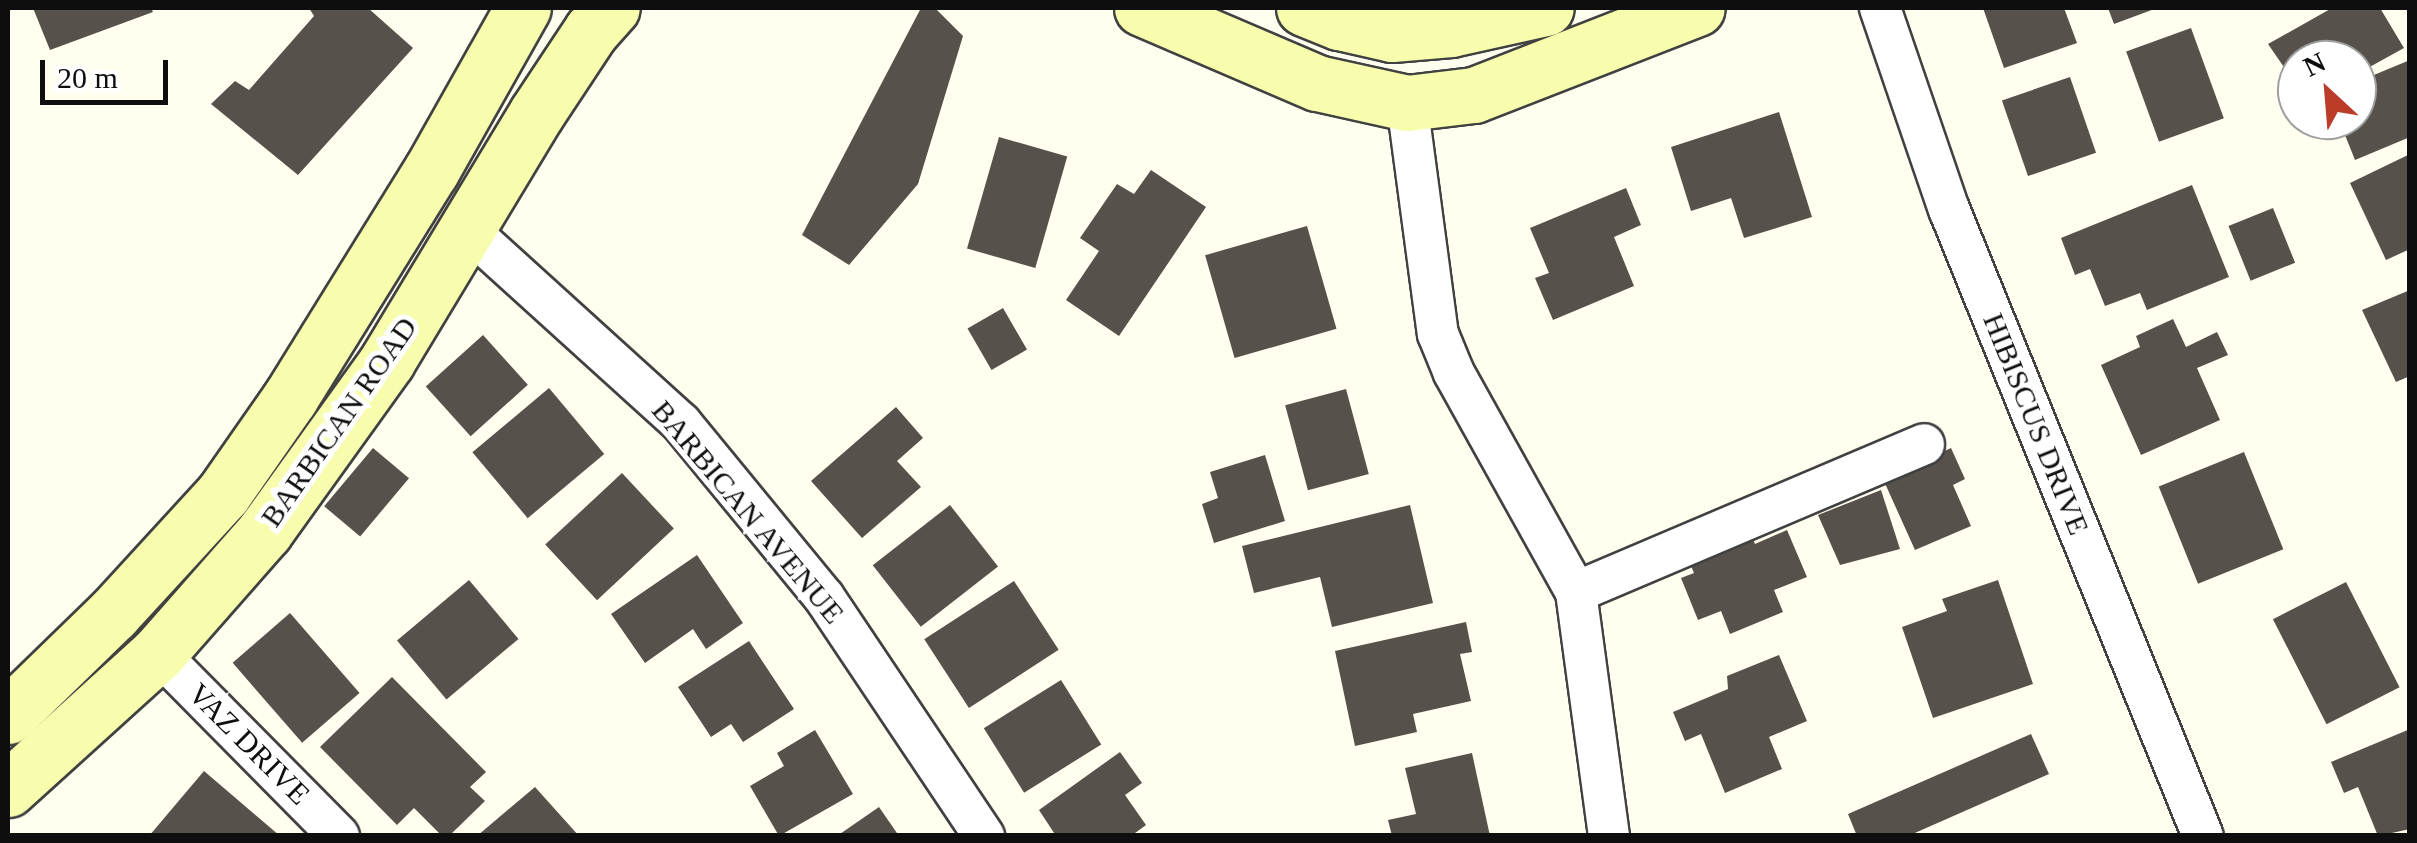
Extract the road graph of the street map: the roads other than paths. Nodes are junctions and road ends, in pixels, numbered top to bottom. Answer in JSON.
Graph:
{"nodes":[{"id":1,"x":523,"y":8,"type":"edge"},
{"id":2,"x":612,"y":8,"type":"edge"},
{"id":3,"x":1142,"y":8,"type":"edge"},
{"id":4,"x":1304,"y":8,"type":"edge"},
{"id":5,"x":1546,"y":8,"type":"edge"},
{"id":6,"x":1697,"y":8,"type":"edge"},
{"id":7,"x":1880,"y":8,"type":"edge"},
{"id":8,"x":1407,"y":104,"type":"junction"},
{"id":9,"x":466,"y":228,"type":"junction"},
{"id":10,"x":1924,"y":444,"type":"dead end"},
{"id":11,"x":1576,"y":592,"type":"junction"},
{"id":12,"x":158,"y":653,"type":"junction"},
{"id":13,"x":8,"y":716,"type":"edge"},
{"id":14,"x":8,"y":789,"type":"edge"},
{"id":15,"x":339,"y":836,"type":"edge"},
{"id":16,"x":984,"y":836,"type":"edge"},
{"id":17,"x":1609,"y":836,"type":"edge"},
{"id":18,"x":2203,"y":836,"type":"edge"}],
"edges":[{"from":1,"to":13,"type":"main road","name":"BARBICAN ROAD"},
{"from":2,"to":9,"type":"main road","name":"BARBICAN ROAD"},
{"from":3,"to":8,"type":"main road"},
{"from":4,"to":5,"type":"main road"},
{"from":6,"to":8,"type":"main road"},
{"from":7,"to":18,"type":"street","name":"HIBISCUS DRIVE"},
{"from":8,"to":11,"type":"street"},
{"from":9,"to":12,"type":"main road","name":"BARBICAN ROAD"},
{"from":9,"to":16,"type":"street","name":"BARBICAN AVENUE"},
{"from":10,"to":11,"type":"street"},
{"from":11,"to":17,"type":"street"},
{"from":12,"to":14,"type":"main road","name":"BARBICAN ROAD"},
{"from":12,"to":15,"type":"street","name":"VAZ DRIVE"}]}
